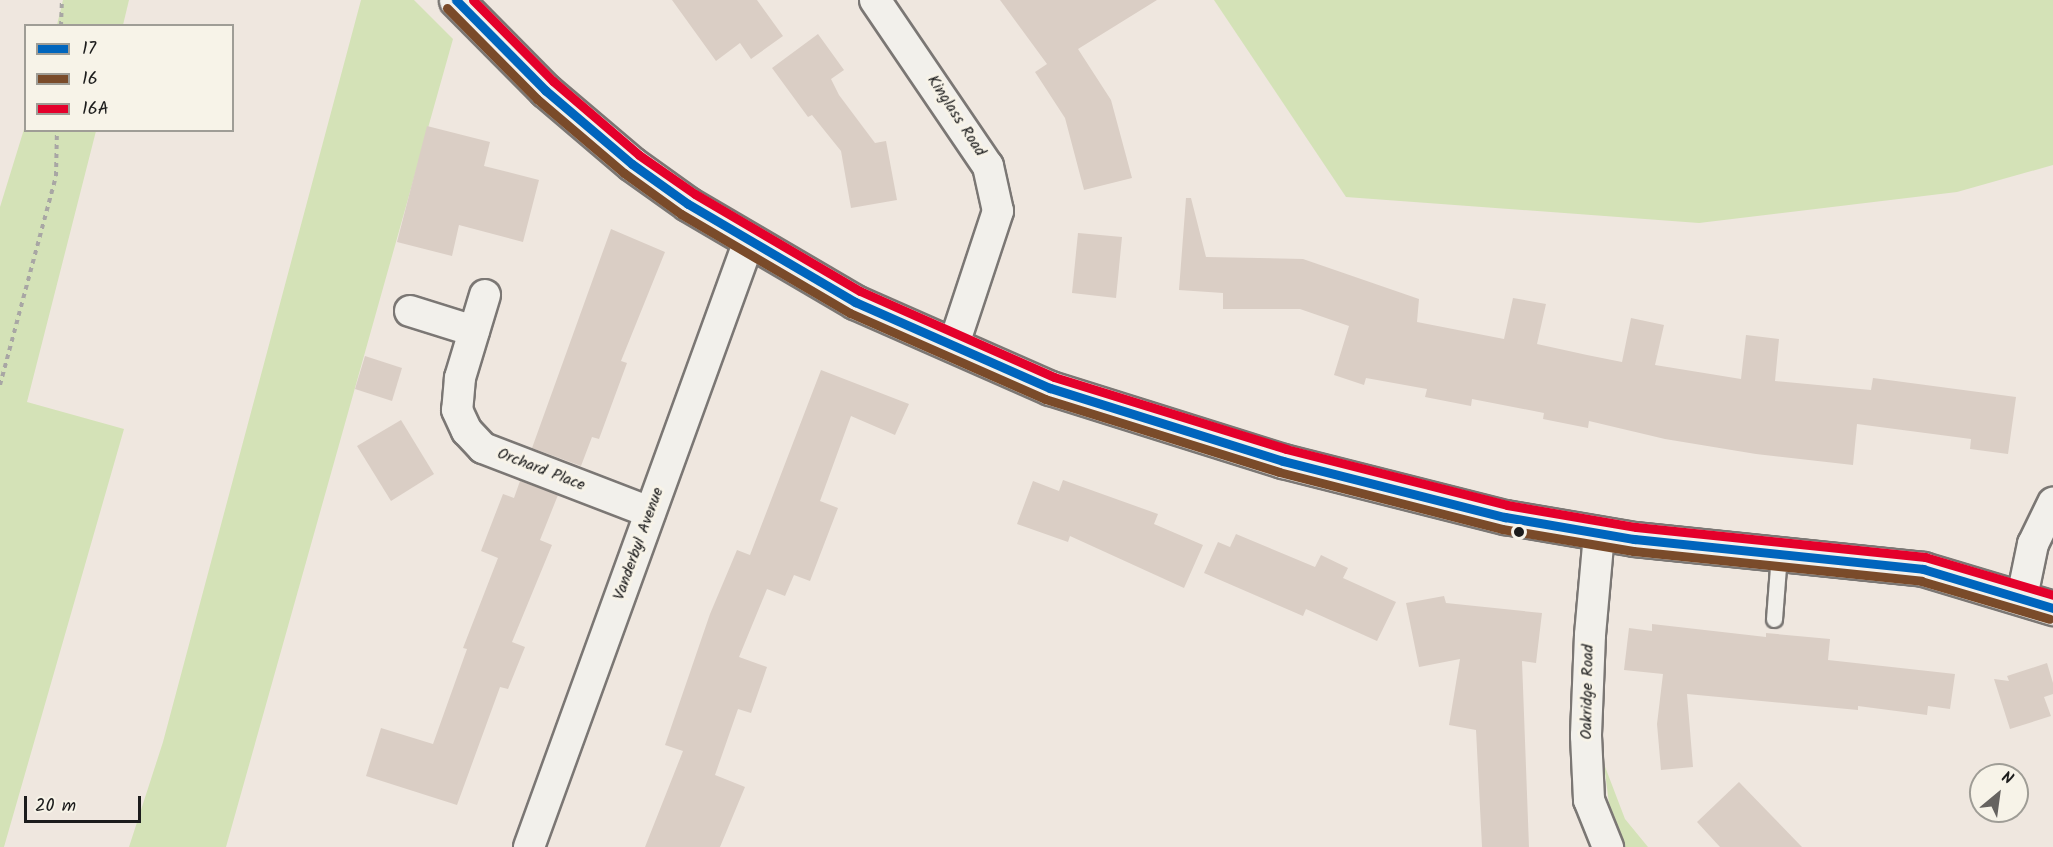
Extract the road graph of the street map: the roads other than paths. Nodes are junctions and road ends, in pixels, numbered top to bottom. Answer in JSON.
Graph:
{"nodes":[{"id":1,"x":875,"y":0,"type":"edge"},
{"id":2,"x":461,"y":5,"type":"edge"},
{"id":3,"x":749,"y":241,"type":"junction"},
{"id":4,"x":485,"y":295,"type":"dead end"},
{"id":5,"x":410,"y":311,"type":"dead end"},
{"id":6,"x":474,"y":331,"type":"junction"},
{"id":7,"x":953,"y":347,"type":"junction"},
{"id":8,"x":2053,"y":503,"type":"edge"},
{"id":9,"x":651,"y":512,"type":"junction"},
{"id":10,"x":1599,"y":534,"type":"junction"},
{"id":11,"x":1779,"y":554,"type":"junction"},
{"id":12,"x":2022,"y":597,"type":"junction"},
{"id":13,"x":2053,"y":608,"type":"edge"},
{"id":14,"x":1774,"y":619,"type":"dead end"},
{"id":15,"x":529,"y":847,"type":"edge"},
{"id":16,"x":1608,"y":847,"type":"edge"}],
"edges":[{"from":1,"to":7,"type":"street","name":"Kinglass Road"},
{"from":2,"to":3,"type":"main road"},
{"from":3,"to":7,"type":"main road"},
{"from":3,"to":9,"type":"street","name":"Vanderbyl Avenue"},
{"from":4,"to":6,"type":"street","name":"Orchard Place"},
{"from":5,"to":6,"type":"street"},
{"from":6,"to":9,"type":"street","name":"Orchard Place"},
{"from":7,"to":10,"type":"main road"},
{"from":8,"to":12,"type":"street"},
{"from":9,"to":15,"type":"street","name":"Vanderbyl Avenue"},
{"from":10,"to":11,"type":"main road"},
{"from":10,"to":16,"type":"street","name":"Oakridge Road"},
{"from":11,"to":12,"type":"main road"},
{"from":11,"to":14,"type":"lane"},
{"from":12,"to":13,"type":"main road"}]}
